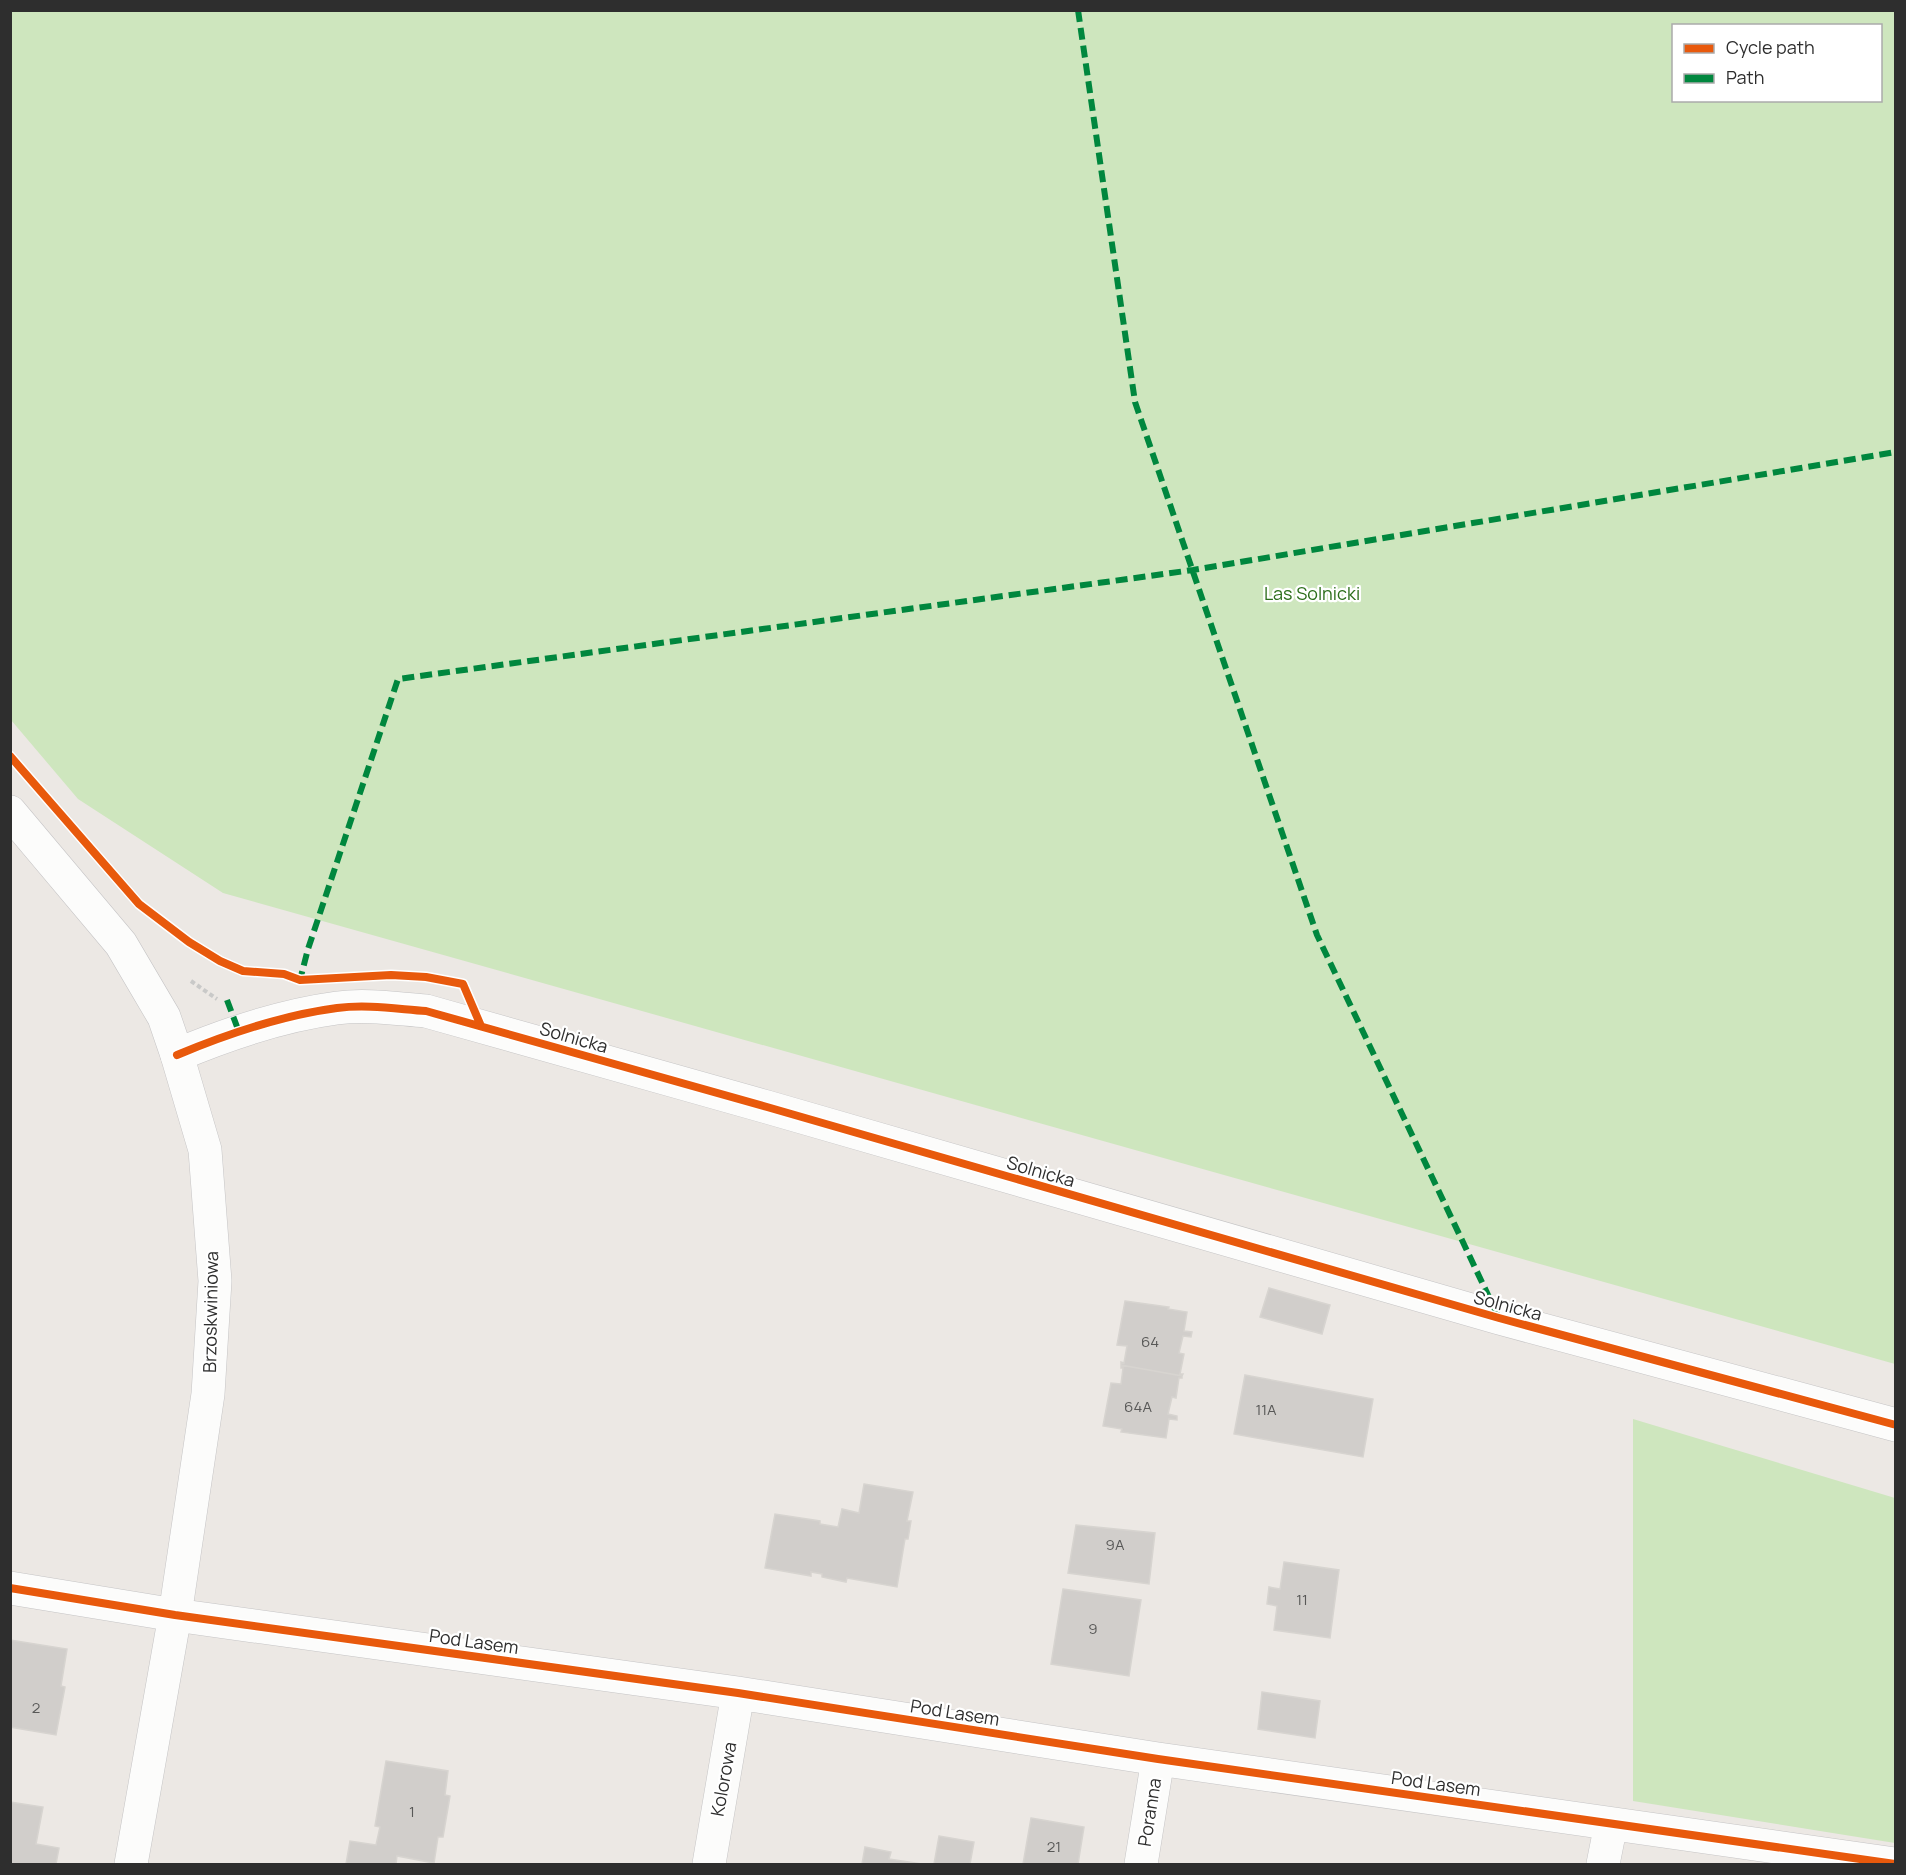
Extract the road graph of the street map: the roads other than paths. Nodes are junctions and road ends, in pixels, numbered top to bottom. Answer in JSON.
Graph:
{"nodes":[{"id":1,"x":10,"y":812,"type":"edge"},
{"id":2,"x":177,"y":1055,"type":"junction"},
{"id":3,"x":1896,"y":1425,"type":"edge"},
{"id":4,"x":10,"y":1587,"type":"edge"},
{"id":5,"x":175,"y":1614,"type":"junction"},
{"id":6,"x":738,"y":1693,"type":"junction"},
{"id":7,"x":1158,"y":1759,"type":"junction"},
{"id":8,"x":1611,"y":1824,"type":"junction"},
{"id":9,"x":131,"y":1864,"type":"edge"},
{"id":10,"x":709,"y":1864,"type":"edge"},
{"id":11,"x":1141,"y":1864,"type":"edge"},
{"id":12,"x":1603,"y":1864,"type":"edge"},
{"id":13,"x":1895,"y":1864,"type":"edge"}],
"edges":[{"from":1,"to":2,"type":"street","name":"Brzoskwiniowa"},
{"from":2,"to":3,"type":"street","name":"Solnicka"},
{"from":2,"to":5,"type":"street","name":"Brzoskwiniowa"},
{"from":4,"to":5,"type":"street","name":"Pod Lasem"},
{"from":5,"to":6,"type":"street","name":"Pod Lasem"},
{"from":5,"to":9,"type":"street","name":"Brzoskwiniowa"},
{"from":6,"to":7,"type":"street","name":"Pod Lasem"},
{"from":6,"to":10,"type":"street","name":"Kolorowa"},
{"from":7,"to":8,"type":"street","name":"Pod Lasem"},
{"from":7,"to":11,"type":"street","name":"Poranna"},
{"from":8,"to":12,"type":"street"},
{"from":8,"to":13,"type":"street","name":"Pod Lasem"}]}
